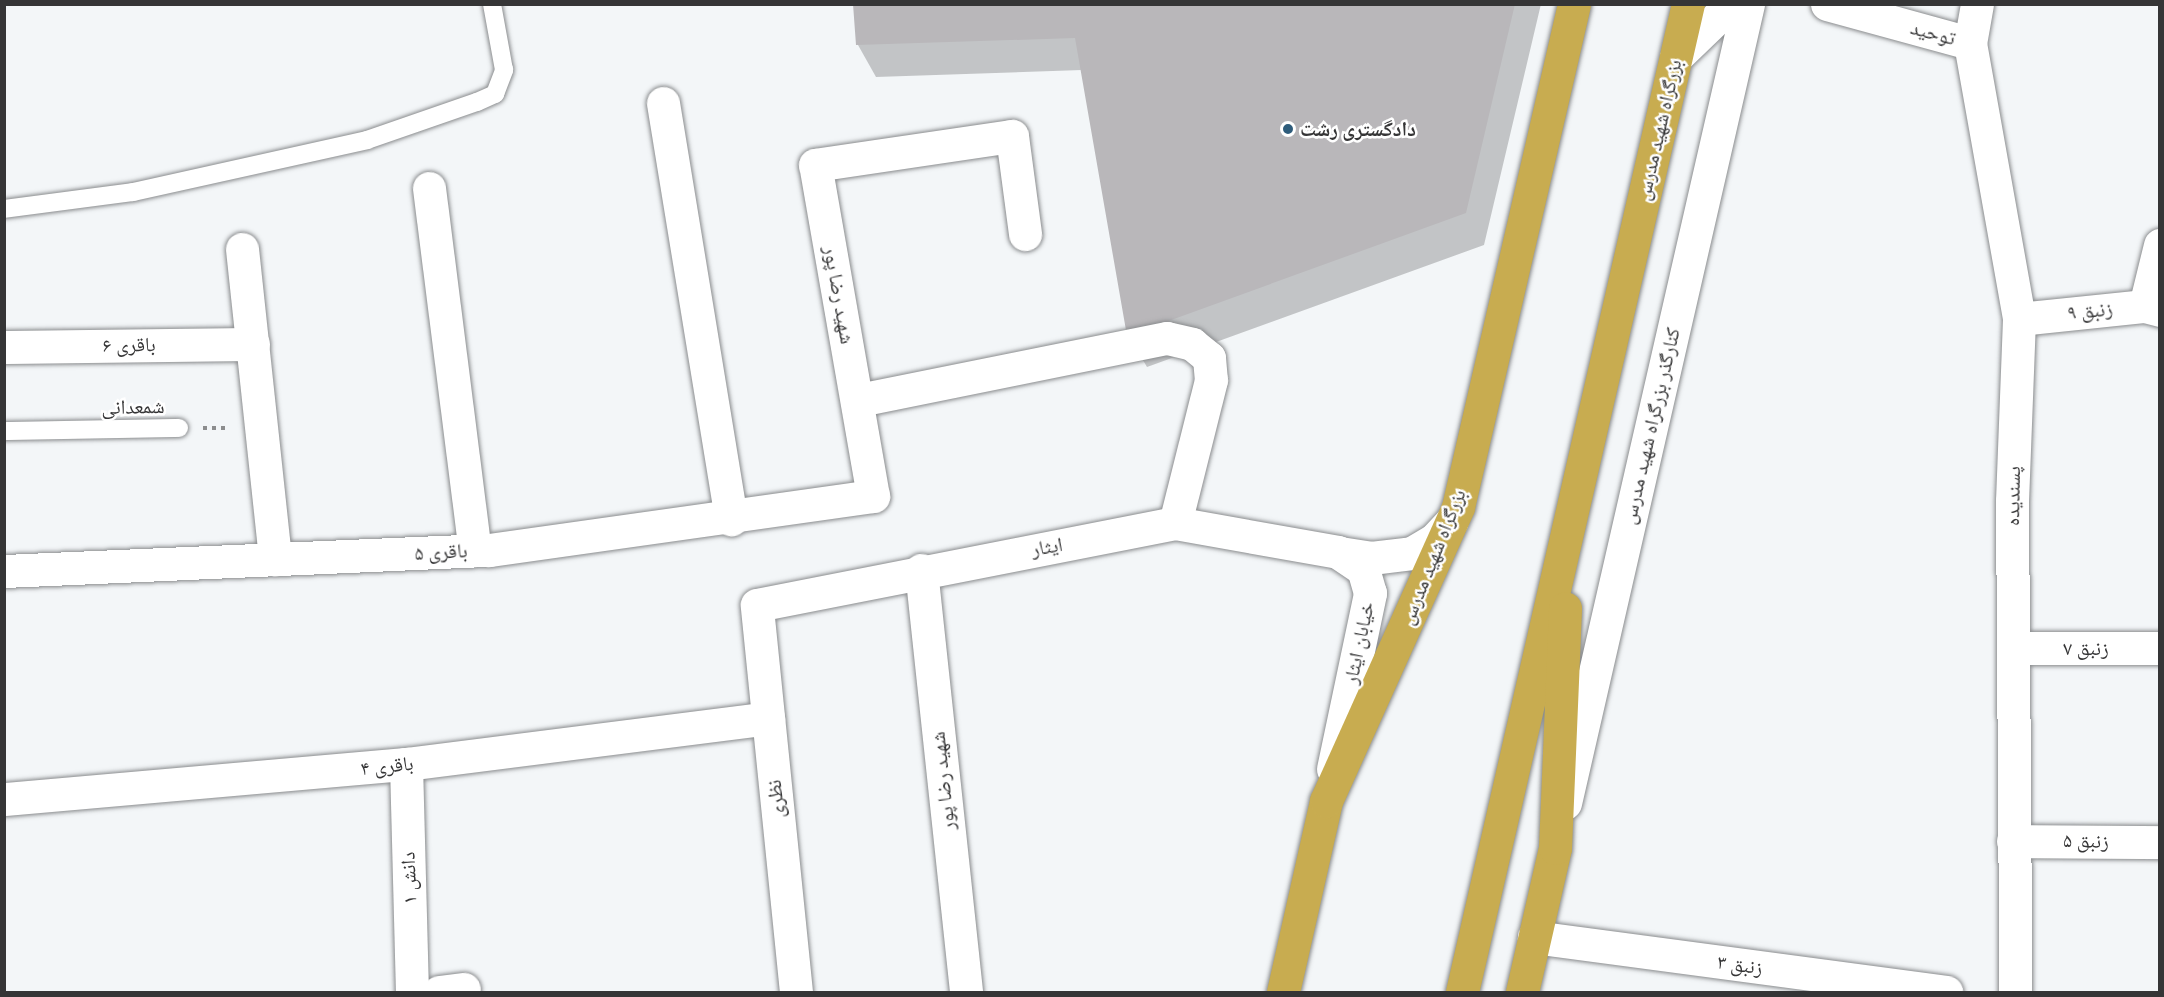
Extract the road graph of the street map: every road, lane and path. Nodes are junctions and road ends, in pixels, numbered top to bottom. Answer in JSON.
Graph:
{"nodes":[{"id":1,"x":492,"y":4,"type":"edge"},
{"id":2,"x":1574,"y":4,"type":"edge"},
{"id":3,"x":1688,"y":4,"type":"edge"},
{"id":4,"x":1731,"y":4,"type":"edge"},
{"id":5,"x":1748,"y":4,"type":"edge"},
{"id":6,"x":1827,"y":4,"type":"edge"},
{"id":7,"x":1977,"y":4,"type":"edge"},
{"id":8,"x":1970,"y":43,"type":"junction"},
{"id":9,"x":1676,"y":57,"type":"junction"},
{"id":10,"x":663,"y":103,"type":"dead end"},
{"id":11,"x":429,"y":188,"type":"dead end"},
{"id":12,"x":4,"y":209,"type":"edge"},
{"id":13,"x":1025,"y":234,"type":"dead end"},
{"id":14,"x":2160,"y":244,"type":"edge"},
{"id":15,"x":242,"y":249,"type":"dead end"},
{"id":16,"x":2152,"y":308,"type":"edge"},
{"id":17,"x":2019,"y":319,"type":"junction"},
{"id":18,"x":253,"y":344,"type":"junction"},
{"id":19,"x":4,"y":347,"type":"edge"},
{"id":20,"x":859,"y":400,"type":"junction"},
{"id":21,"x":261,"y":427,"type":"junction"},
{"id":22,"x":179,"y":428,"type":"joint"},
{"id":23,"x":4,"y":431,"type":"edge"},
{"id":24,"x":873,"y":496,"type":"joint"},
{"id":25,"x":730,"y":519,"type":"junction"},
{"id":26,"x":1452,"y":521,"type":"junction"},
{"id":27,"x":1174,"y":523,"type":"junction"},
{"id":28,"x":1569,"y":525,"type":"junction"},
{"id":29,"x":475,"y":550,"type":"junction"},
{"id":30,"x":1338,"y":552,"type":"junction"},
{"id":31,"x":275,"y":559,"type":"junction"},
{"id":32,"x":921,"y":570,"type":"junction"},
{"id":33,"x":4,"y":571,"type":"edge"},
{"id":34,"x":757,"y":605,"type":"joint"},
{"id":35,"x":2013,"y":648,"type":"junction"},
{"id":36,"x":2160,"y":648,"type":"edge"},
{"id":37,"x":768,"y":718,"type":"junction"},
{"id":38,"x":406,"y":764,"type":"junction"},
{"id":39,"x":4,"y":799,"type":"edge"},
{"id":40,"x":1326,"y":801,"type":"junction"},
{"id":41,"x":2013,"y":841,"type":"junction"},
{"id":42,"x":2160,"y":842,"type":"edge"},
{"id":43,"x":1555,"y":848,"type":"junction"},
{"id":44,"x":1534,"y":938,"type":"junction"},
{"id":45,"x":412,"y":993,"type":"edge"},
{"id":46,"x":796,"y":993,"type":"edge"},
{"id":47,"x":966,"y":993,"type":"edge"},
{"id":48,"x":1284,"y":993,"type":"edge"},
{"id":49,"x":1462,"y":993,"type":"edge"},
{"id":50,"x":1522,"y":993,"type":"edge"},
{"id":51,"x":1947,"y":993,"type":"edge"},
{"id":52,"x":2015,"y":993,"type":"edge"}],
"edges":[{"from":1,"to":12,"type":"lane"},
{"from":2,"to":26,"type":"highway","name":"بزرگراه شهید مدرس"},
{"from":3,"to":9,"type":"highway","name":"بزرگراه شهید مدرس"},
{"from":4,"to":9,"type":"street"},
{"from":5,"to":43,"type":"street","name":"کنارگذر بزرگراه شهید مدرس"},
{"from":6,"to":8,"type":"street","name":"توحید"},
{"from":7,"to":8,"type":"street","name":"پسندیده"},
{"from":8,"to":17,"type":"street","name":"پسندیده"},
{"from":9,"to":28,"type":"highway","name":"بزرگراه شهید مدرس"},
{"from":10,"to":25,"type":"street"},
{"from":11,"to":29,"type":"street"},
{"from":13,"to":20,"type":"street","name":"شهید رضا پور"},
{"from":14,"to":16,"type":"street"},
{"from":15,"to":18,"type":"street"},
{"from":16,"to":17,"type":"street","name":"زنبق ۹"},
{"from":17,"to":35,"type":"street","name":"پسندیده"},
{"from":18,"to":19,"type":"street","name":"باقری ۶"},
{"from":18,"to":21,"type":"street"},
{"from":20,"to":24,"type":"street","name":"شهید رضا پور"},
{"from":20,"to":27,"type":"street"},
{"from":21,"to":22,"type":"path","name":"شمعدانی"},
{"from":21,"to":31,"type":"street"},
{"from":22,"to":23,"type":"lane","name":"شمعدانی"},
{"from":24,"to":25,"type":"street","name":"باقری ۵"},
{"from":25,"to":29,"type":"street","name":"باقری ۵"},
{"from":26,"to":30,"type":"street"},
{"from":26,"to":40,"type":"highway","name":"بزرگراه شهید مدرس"},
{"from":27,"to":30,"type":"street","name":"ایثار"},
{"from":27,"to":32,"type":"street","name":"ایثار"},
{"from":28,"to":43,"type":"highway"},
{"from":28,"to":49,"type":"highway","name":"بزرگراه شهید مدرس"},
{"from":29,"to":31,"type":"street","name":"باقری ۵"},
{"from":30,"to":40,"type":"street","name":"خیابان ایثار"},
{"from":31,"to":33,"type":"street","name":"باقری ۵"},
{"from":32,"to":34,"type":"street","name":"ایثار"},
{"from":32,"to":47,"type":"street","name":"شهید رضا پور"},
{"from":34,"to":37,"type":"street","name":"نظری"},
{"from":35,"to":36,"type":"street","name":"زنبق ۷"},
{"from":35,"to":41,"type":"street","name":"پسندیده"},
{"from":37,"to":38,"type":"street","name":"باقری ۴"},
{"from":37,"to":46,"type":"street","name":"نظری"},
{"from":38,"to":39,"type":"street","name":"باقری ۴"},
{"from":38,"to":45,"type":"street","name":"دانش ۱"},
{"from":40,"to":48,"type":"highway","name":"بزرگراه شهید مدرس"},
{"from":41,"to":42,"type":"street","name":"زنبق ۵"},
{"from":41,"to":52,"type":"street","name":"پسندیده"},
{"from":43,"to":44,"type":"highway"},
{"from":44,"to":50,"type":"highway"},
{"from":44,"to":51,"type":"street","name":"زنبق ۳"}]}
